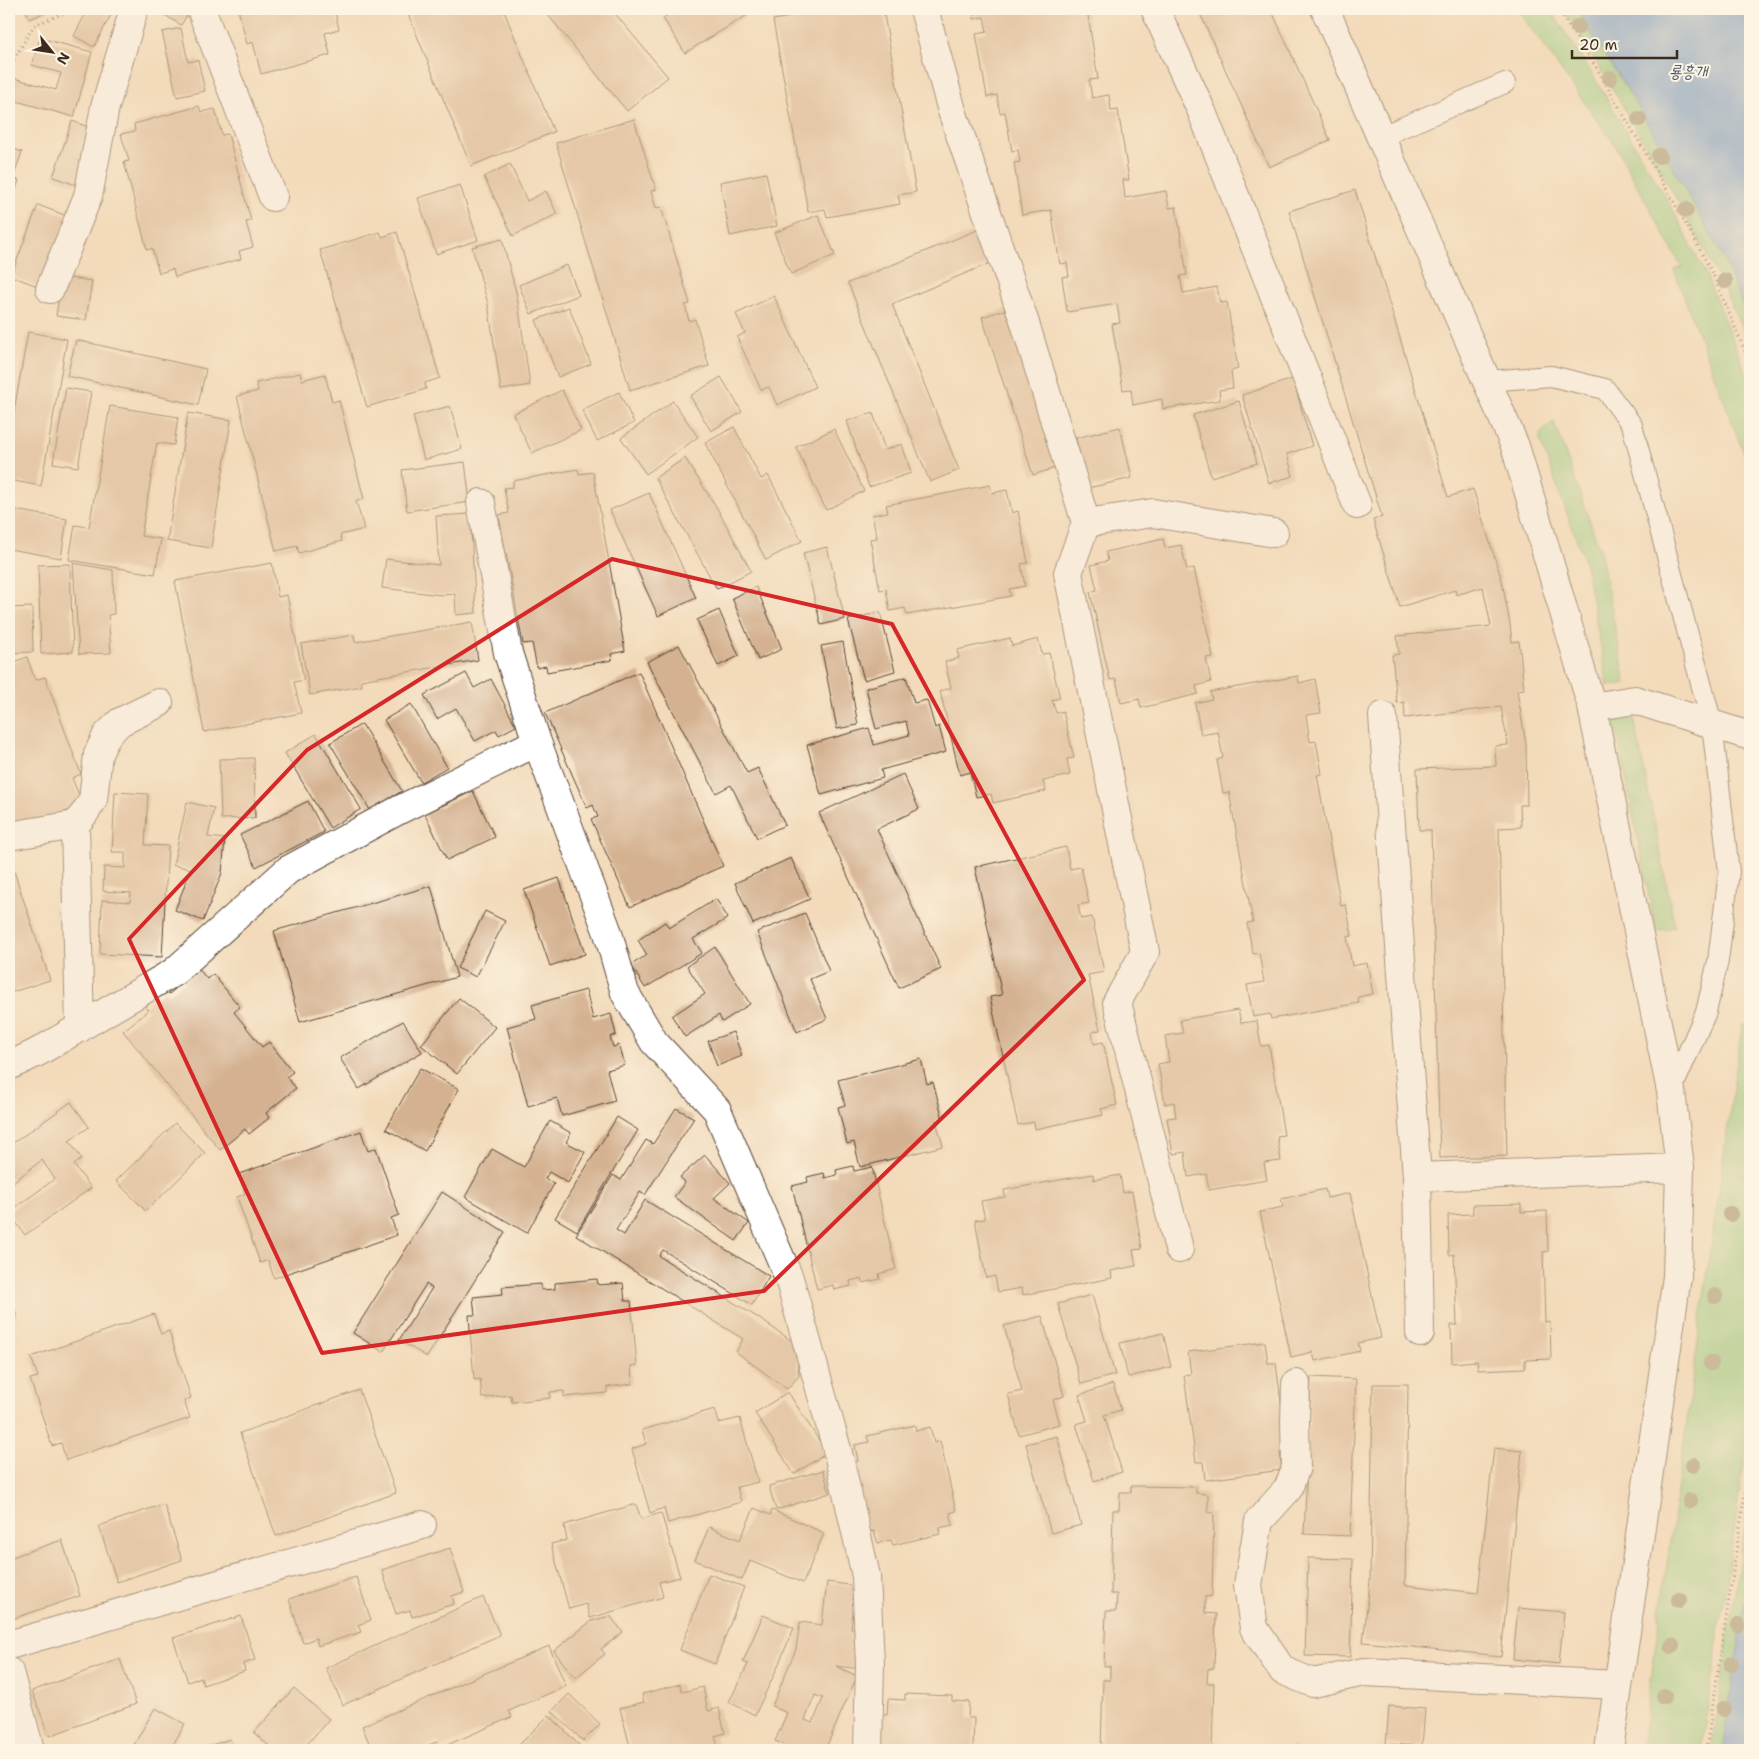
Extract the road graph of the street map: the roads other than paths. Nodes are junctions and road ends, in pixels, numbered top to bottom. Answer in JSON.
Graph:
{"nodes":[{"id":1,"x":134,"y":9,"type":"edge"},
{"id":2,"x":201,"y":9,"type":"edge"},
{"id":3,"x":924,"y":9,"type":"edge"},
{"id":4,"x":1155,"y":9,"type":"edge"},
{"id":5,"x":1325,"y":9,"type":"edge"},
{"id":6,"x":1505,"y":83,"type":"dead end"},
{"id":7,"x":1380,"y":136,"type":"junction"},
{"id":8,"x":273,"y":196,"type":"dead end"},
{"id":9,"x":50,"y":289,"type":"dead end"},
{"id":10,"x":1487,"y":381,"type":"junction"},
{"id":11,"x":481,"y":503,"type":"dead end"},
{"id":12,"x":1357,"y":505,"type":"dead end"},
{"id":13,"x":1086,"y":523,"type":"junction"},
{"id":14,"x":1274,"y":533,"type":"dead end"},
{"id":15,"x":159,"y":703,"type":"dead end"},
{"id":16,"x":1592,"y":707,"type":"junction"},
{"id":17,"x":1383,"y":716,"type":"dead end"},
{"id":18,"x":1712,"y":724,"type":"junction"},
{"id":19,"x":1750,"y":736,"type":"edge"},
{"id":20,"x":537,"y":742,"type":"junction"},
{"id":21,"x":75,"y":825,"type":"junction"},
{"id":22,"x":9,"y":836,"type":"edge"},
{"id":23,"x":80,"y":1028,"type":"junction"},
{"id":24,"x":9,"y":1066,"type":"edge"},
{"id":25,"x":1671,"y":1091,"type":"junction"},
{"id":26,"x":1680,"y":1168,"type":"junction"},
{"id":27,"x":1416,"y":1177,"type":"junction"},
{"id":28,"x":1179,"y":1249,"type":"dead end"},
{"id":29,"x":1420,"y":1333,"type":"dead end"},
{"id":30,"x":1296,"y":1384,"type":"dead end"},
{"id":31,"x":422,"y":1525,"type":"dead end"},
{"id":32,"x":9,"y":1645,"type":"edge"},
{"id":33,"x":9,"y":1672,"type":"edge"},
{"id":34,"x":1618,"y":1685,"type":"junction"},
{"id":35,"x":30,"y":1750,"type":"edge"},
{"id":36,"x":868,"y":1750,"type":"edge"},
{"id":37,"x":1609,"y":1750,"type":"edge"}],
"edges":[{"from":1,"to":9,"type":"street"},
{"from":2,"to":8,"type":"street"},
{"from":3,"to":13,"type":"street"},
{"from":4,"to":12,"type":"street"},
{"from":5,"to":7,"type":"street"},
{"from":6,"to":7,"type":"lane"},
{"from":7,"to":10,"type":"street"},
{"from":10,"to":16,"type":"street"},
{"from":10,"to":18,"type":"lane"},
{"from":11,"to":20,"type":"street"},
{"from":13,"to":14,"type":"street"},
{"from":13,"to":28,"type":"street"},
{"from":15,"to":21,"type":"street"},
{"from":16,"to":18,"type":"street"},
{"from":16,"to":25,"type":"street"},
{"from":17,"to":27,"type":"street"},
{"from":18,"to":19,"type":"street"},
{"from":18,"to":25,"type":"lane"},
{"from":20,"to":23,"type":"street"},
{"from":20,"to":36,"type":"street"},
{"from":21,"to":22,"type":"street"},
{"from":21,"to":23,"type":"street"},
{"from":23,"to":24,"type":"street"},
{"from":25,"to":26,"type":"street"},
{"from":26,"to":27,"type":"street"},
{"from":26,"to":34,"type":"street"},
{"from":27,"to":29,"type":"street"},
{"from":30,"to":34,"type":"street"},
{"from":31,"to":32,"type":"street"},
{"from":33,"to":35,"type":"street"},
{"from":34,"to":37,"type":"street"}]}
